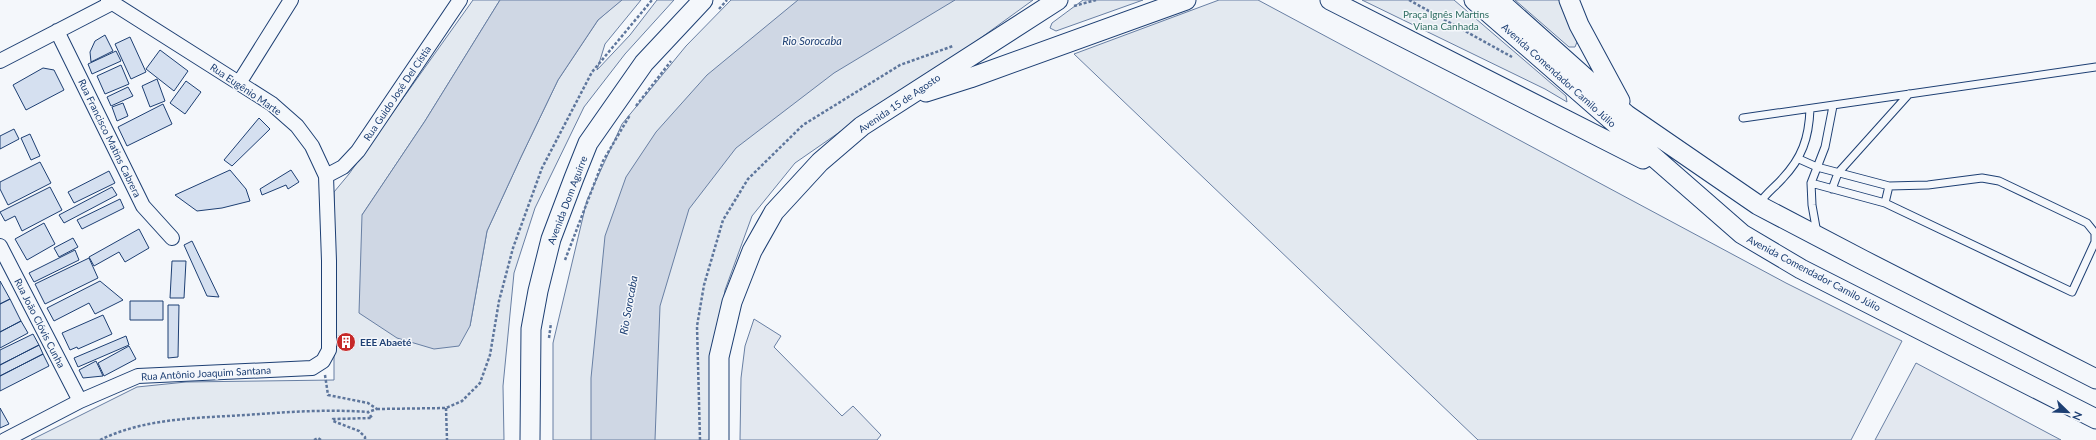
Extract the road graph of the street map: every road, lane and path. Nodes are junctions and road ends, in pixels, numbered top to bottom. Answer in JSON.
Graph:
{"nodes":[{"id":1,"x":291,"y":0,"type":"edge"},
{"id":2,"x":460,"y":0,"type":"edge"},
{"id":3,"x":652,"y":0,"type":"edge"},
{"id":4,"x":727,"y":0,"type":"edge"},
{"id":5,"x":1058,"y":0,"type":"edge"},
{"id":6,"x":1186,"y":0,"type":"edge"},
{"id":7,"x":1330,"y":0,"type":"edge"},
{"id":8,"x":1409,"y":0,"type":"edge"},
{"id":9,"x":1474,"y":0,"type":"edge"},
{"id":10,"x":1498,"y":0,"type":"edge"},
{"id":11,"x":1569,"y":0,"type":"edge"},
{"id":12,"x":111,"y":1,"type":"edge"},
{"id":13,"x":709,"y":6,"type":"edge"},
{"id":14,"x":57,"y":31,"type":"junction"},
{"id":15,"x":674,"y":57,"type":"dead end"},
{"id":16,"x":1514,"y":58,"type":"dead end"},
{"id":17,"x":0,"y":60,"type":"edge"},
{"id":18,"x":2096,"y":67,"type":"edge"},
{"id":19,"x":238,"y":83,"type":"junction"},
{"id":20,"x":1910,"y":94,"type":"junction"},
{"id":21,"x":902,"y":100,"type":"junction"},
{"id":22,"x":1833,"y":106,"type":"junction"},
{"id":23,"x":1810,"y":109,"type":"junction"},
{"id":24,"x":1627,"y":115,"type":"junction"},
{"id":25,"x":1742,"y":118,"type":"dead end"},
{"id":26,"x":1799,"y":159,"type":"junction"},
{"id":27,"x":1817,"y":167,"type":"junction"},
{"id":28,"x":1668,"y":171,"type":"junction"},
{"id":29,"x":1838,"y":173,"type":"junction"},
{"id":30,"x":326,"y":176,"type":"junction"},
{"id":31,"x":1811,"y":183,"type":"junction"},
{"id":32,"x":1890,"y":186,"type":"junction"},
{"id":33,"x":1832,"y":189,"type":"junction"},
{"id":34,"x":1885,"y":203,"type":"junction"},
{"id":35,"x":1758,"y":205,"type":"junction"},
{"id":36,"x":1817,"y":237,"type":"junction"},
{"id":37,"x":172,"y":238,"type":"dead end"},
{"id":38,"x":0,"y":246,"type":"edge"},
{"id":39,"x":564,"y":261,"type":"dead end"},
{"id":40,"x":552,"y":317,"type":"dead end"},
{"id":41,"x":548,"y":346,"type":"dead end"},
{"id":42,"x":323,"y":361,"type":"junction"},
{"id":43,"x":2096,"y":379,"type":"edge"},
{"id":44,"x":80,"y":401,"type":"junction"},
{"id":45,"x":446,"y":408,"type":"junction"},
{"id":46,"x":377,"y":409,"type":"junction"},
{"id":47,"x":368,"y":412,"type":"junction"},
{"id":48,"x":2096,"y":419,"type":"edge"},
{"id":49,"x":5,"y":440,"type":"edge"},
{"id":50,"x":100,"y":440,"type":"edge"},
{"id":51,"x":314,"y":440,"type":"edge"},
{"id":52,"x":321,"y":440,"type":"edge"},
{"id":53,"x":365,"y":440,"type":"edge"},
{"id":54,"x":447,"y":440,"type":"edge"},
{"id":55,"x":530,"y":440,"type":"edge"},
{"id":56,"x":719,"y":440,"type":"edge"}],
"edges":[{"from":1,"to":19,"type":"street"},
{"from":2,"to":30,"type":"street","name":"Rua Guido José Del Cístia"},
{"from":3,"to":45,"type":"path"},
{"from":4,"to":13,"type":"path"},
{"from":5,"to":21,"type":"main road","name":"Avenida 15 de Agosto"},
{"from":6,"to":21,"type":"main road"},
{"from":7,"to":28,"type":"main road"},
{"from":8,"to":16,"type":"path"},
{"from":9,"to":28,"type":"main road","name":"Avenida Comendador Camilo Júlio"},
{"from":10,"to":24,"type":"main road","name":"Avenida Comendador Camilo Júlio"},
{"from":11,"to":24,"type":"main road","name":"Avenida Comendador Camilo Júlio"},
{"from":12,"to":14,"type":"street"},
{"from":12,"to":19,"type":"street","name":"Rua Eugênio Marte"},
{"from":13,"to":55,"type":"main road","name":"Avenida Dom Aguirre"},
{"from":14,"to":17,"type":"street"},
{"from":14,"to":37,"type":"street","name":"Rua Francisco Matins Cabrera"},
{"from":15,"to":39,"type":"path"},
{"from":18,"to":20,"type":"lane"},
{"from":19,"to":30,"type":"street","name":"Rua Eugênio Marte"},
{"from":20,"to":22,"type":"lane"},
{"from":20,"to":29,"type":"lane"},
{"from":21,"to":56,"type":"main road","name":"Avenida 15 de Agosto"},
{"from":22,"to":23,"type":"lane"},
{"from":22,"to":27,"type":"lane"},
{"from":23,"to":25,"type":"lane"},
{"from":23,"to":26,"type":"lane"},
{"from":24,"to":35,"type":"main road","name":"Avenida Comendador Camilo Júlio"},
{"from":26,"to":27,"type":"lane"},
{"from":26,"to":35,"type":"lane"},
{"from":27,"to":29,"type":"lane"},
{"from":27,"to":31,"type":"lane"},
{"from":28,"to":48,"type":"main road","name":"Avenida Comendador Camilo Júlio"},
{"from":29,"to":32,"type":"lane"},
{"from":29,"to":33,"type":"lane"},
{"from":30,"to":42,"type":"street","name":"Rua Eugênio Marte"},
{"from":31,"to":33,"type":"lane"},
{"from":31,"to":36,"type":"lane"},
{"from":32,"to":34,"type":"lane"},
{"from":32,"to":34,"type":"lane"},
{"from":33,"to":34,"type":"lane"},
{"from":35,"to":36,"type":"main road","name":"Avenida Comendador Camilo Júlio"},
{"from":36,"to":43,"type":"main road","name":"Avenida Comendador Camilo Júlio"},
{"from":38,"to":44,"type":"street","name":"Rua João Clóvis Cunha"},
{"from":40,"to":41,"type":"path"},
{"from":42,"to":44,"type":"street","name":"Rua Antônio Joaquim Santana"},
{"from":42,"to":46,"type":"path"},
{"from":44,"to":49,"type":"street","name":"Rua Antônio Joaquim Santana"},
{"from":45,"to":46,"type":"path"},
{"from":45,"to":54,"type":"path"},
{"from":46,"to":47,"type":"path"},
{"from":47,"to":50,"type":"path"},
{"from":47,"to":53,"type":"path"},
{"from":51,"to":52,"type":"path"}]}
